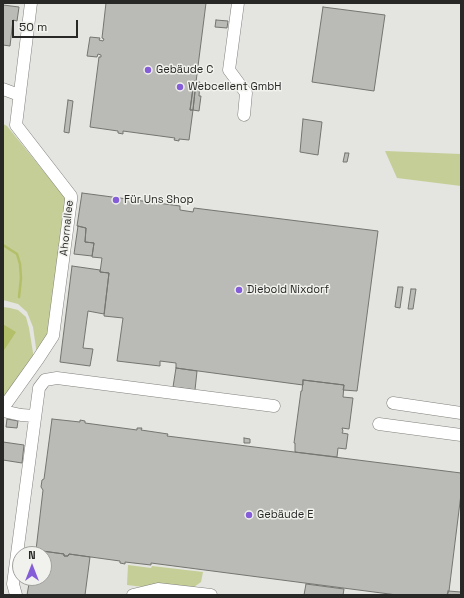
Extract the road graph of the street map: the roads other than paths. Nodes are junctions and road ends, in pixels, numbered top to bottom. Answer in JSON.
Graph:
{"nodes":[{"id":1,"x":31,"y":3,"type":"edge"},
{"id":2,"x":238,"y":3,"type":"edge"},
{"id":3,"x":3,"y":89,"type":"edge"},
{"id":4,"x":20,"y":95,"type":"junction"},
{"id":5,"x":244,"y":115,"type":"dead end"},
{"id":6,"x":393,"y":403,"type":"dead end"},
{"id":7,"x":274,"y":406,"type":"dead end"},
{"id":8,"x":3,"y":410,"type":"edge"},
{"id":9,"x":461,"y":413,"type":"edge"},
{"id":10,"x":35,"y":416,"type":"junction"},
{"id":11,"x":379,"y":424,"type":"dead end"},
{"id":12,"x":461,"y":435,"type":"edge"},
{"id":13,"x":172,"y":593,"type":"edge"},
{"id":14,"x":16,"y":595,"type":"edge"},
{"id":15,"x":133,"y":595,"type":"edge"},
{"id":16,"x":210,"y":595,"type":"edge"}],
"edges":[{"from":1,"to":4,"type":"street","name":"Ahornallee"},
{"from":2,"to":5,"type":"street"},
{"from":3,"to":4,"type":"street"},
{"from":4,"to":8,"type":"street","name":"Ahornallee"},
{"from":6,"to":9,"type":"street"},
{"from":7,"to":10,"type":"street"},
{"from":8,"to":10,"type":"street"},
{"from":10,"to":14,"type":"street"},
{"from":11,"to":12,"type":"street"},
{"from":13,"to":15,"type":"street"},
{"from":13,"to":16,"type":"street"}]}
